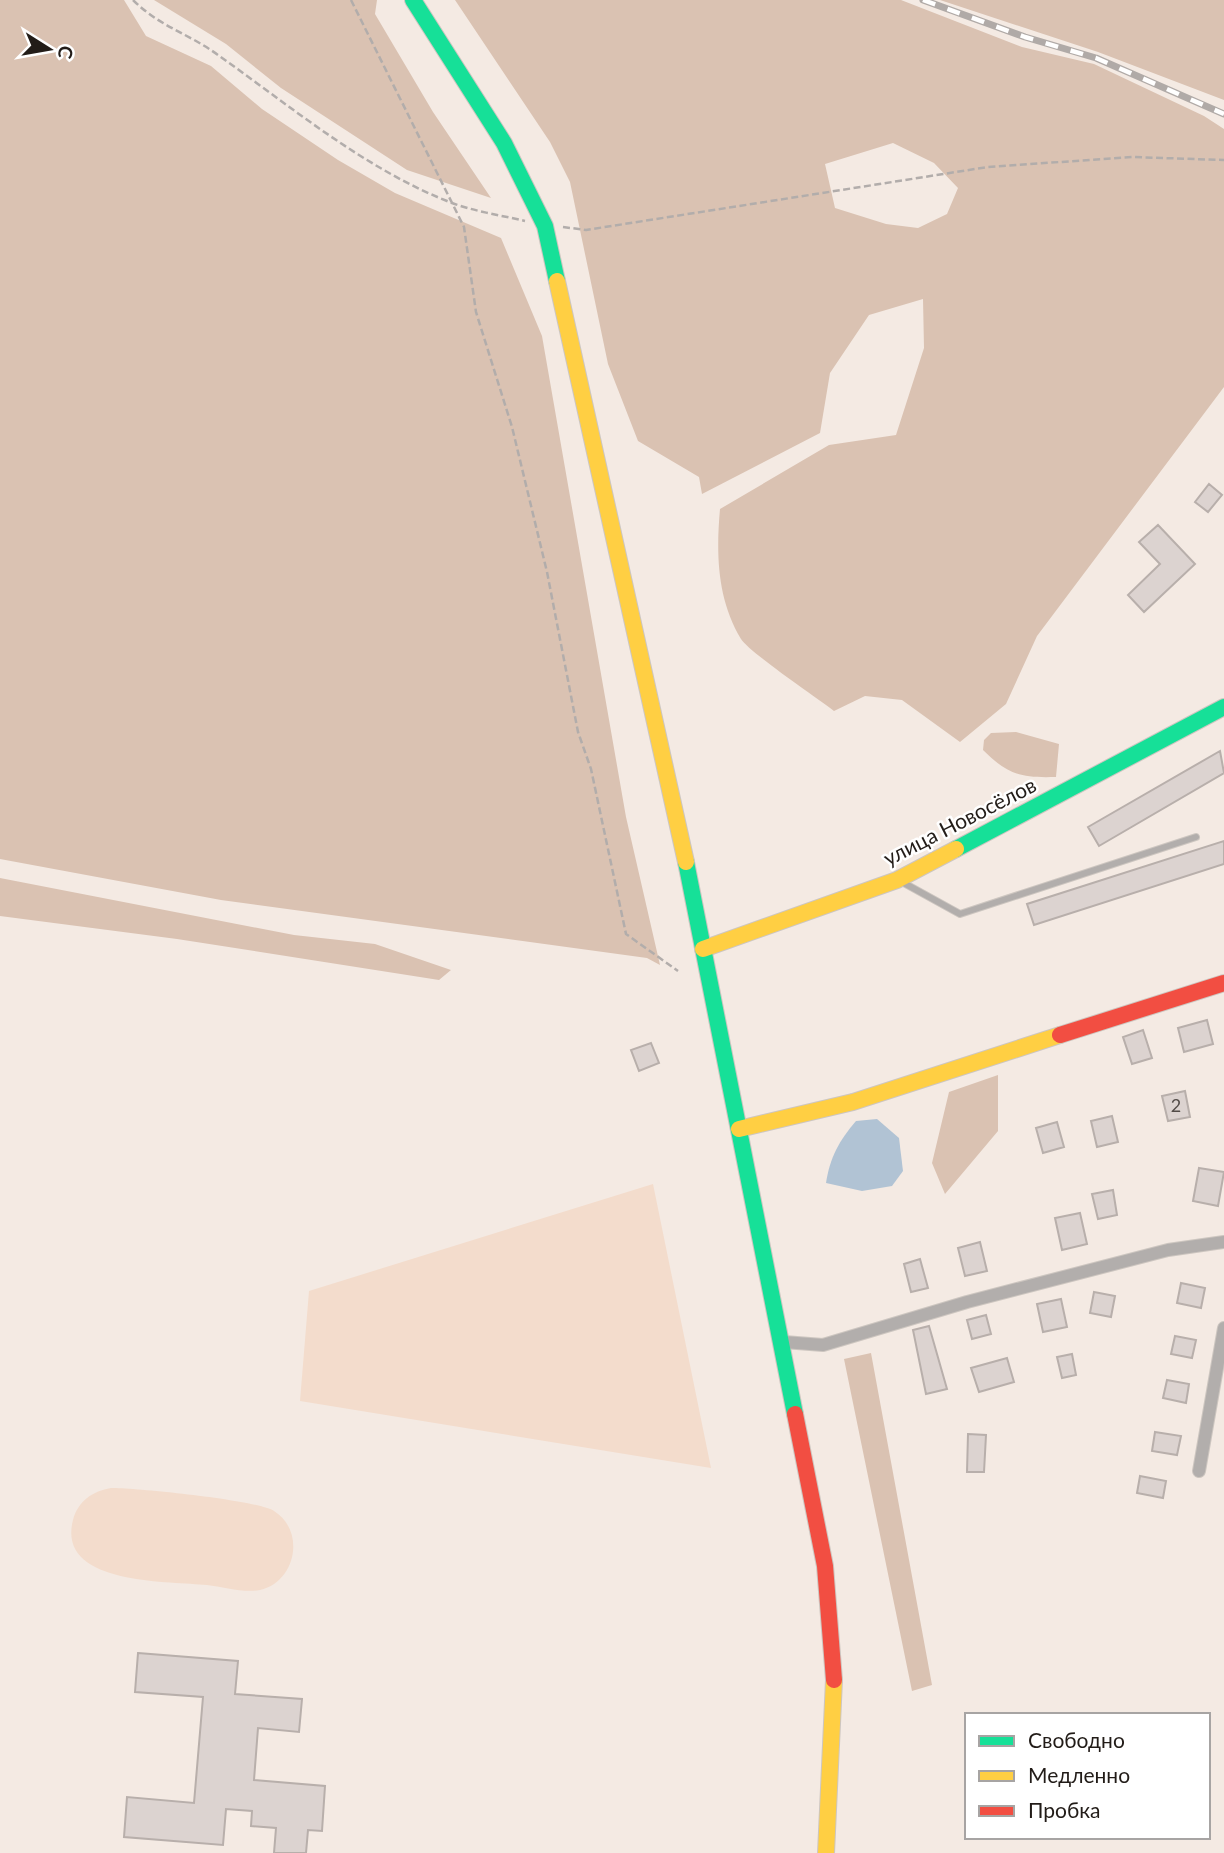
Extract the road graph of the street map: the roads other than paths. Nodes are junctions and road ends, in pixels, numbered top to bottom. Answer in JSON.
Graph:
{"nodes":[{"id":1,"x":413,"y":0,"type":"edge"},
{"id":2,"x":1224,"y":707,"type":"edge"},
{"id":3,"x":1196,"y":836,"type":"dead end"},
{"id":4,"x":897,"y":880,"type":"junction"},
{"id":5,"x":703,"y":949,"type":"junction"},
{"id":6,"x":1224,"y":983,"type":"edge"},
{"id":7,"x":739,"y":1129,"type":"junction"},
{"id":8,"x":1224,"y":1242,"type":"edge"},
{"id":9,"x":1224,"y":1328,"type":"edge"},
{"id":10,"x":784,"y":1342,"type":"junction"},
{"id":11,"x":1199,"y":1471,"type":"dead end"},
{"id":12,"x":826,"y":1853,"type":"edge"}],
"edges":[{"from":1,"to":5,"type":"street"},
{"from":2,"to":4,"type":"street","name":"улица Новосёлов"},
{"from":3,"to":4,"type":"lane"},
{"from":4,"to":5,"type":"street","name":"улица Новосёлов"},
{"from":5,"to":7,"type":"street"},
{"from":6,"to":7,"type":"street"},
{"from":7,"to":10,"type":"street"},
{"from":8,"to":10,"type":"street"},
{"from":9,"to":11,"type":"street"},
{"from":10,"to":12,"type":"street"}]}
